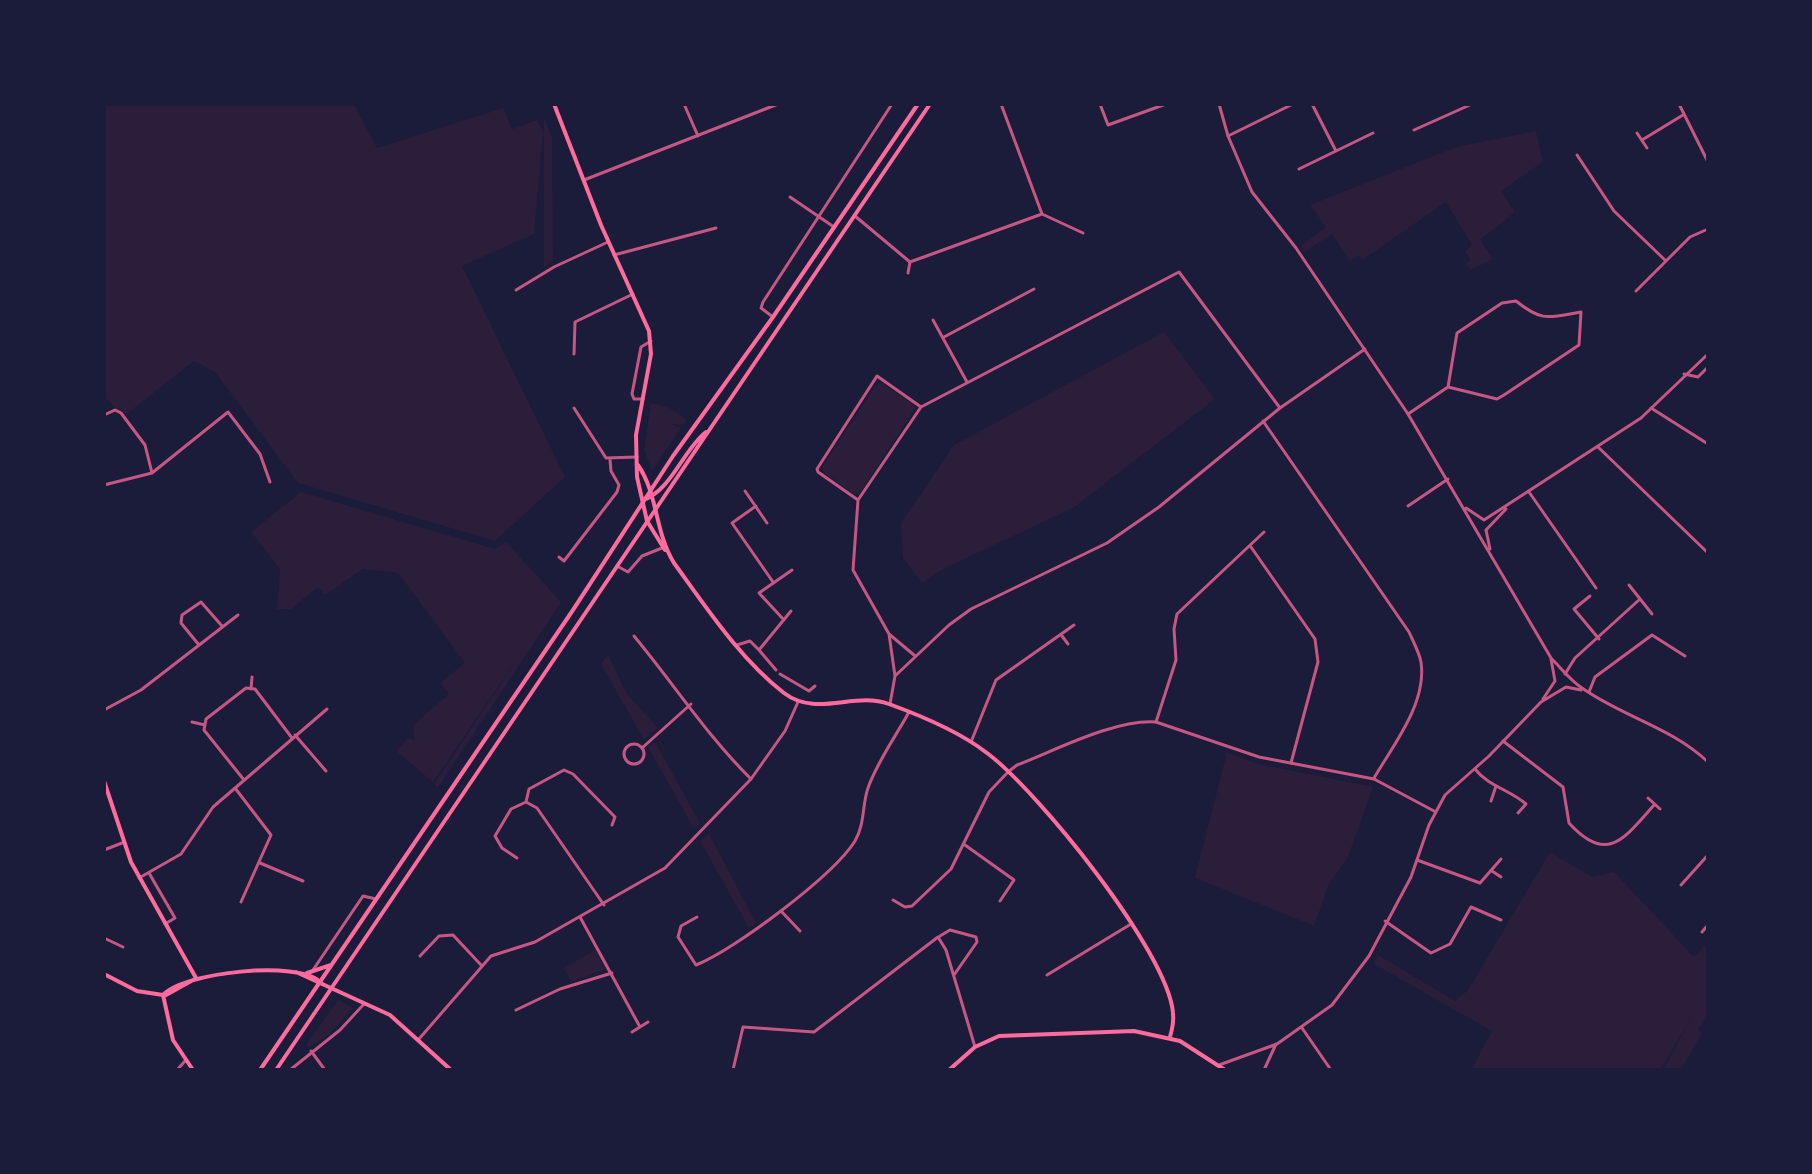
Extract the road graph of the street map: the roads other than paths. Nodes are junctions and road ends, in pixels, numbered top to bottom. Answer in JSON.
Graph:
{"nodes":[{"id":1,"x":554,"y":104,"type":"edge"},
{"id":2,"x":684,"y":104,"type":"edge"},
{"id":3,"x":778,"y":104,"type":"edge"},
{"id":4,"x":892,"y":104,"type":"edge"},
{"id":5,"x":918,"y":104,"type":"edge"},
{"id":6,"x":930,"y":104,"type":"edge"},
{"id":7,"x":1001,"y":104,"type":"edge"},
{"id":8,"x":1100,"y":104,"type":"edge"},
{"id":9,"x":1166,"y":104,"type":"edge"},
{"id":10,"x":1219,"y":104,"type":"edge"},
{"id":11,"x":1293,"y":104,"type":"edge"},
{"id":12,"x":1312,"y":104,"type":"edge"},
{"id":13,"x":1472,"y":104,"type":"edge"},
{"id":14,"x":1679,"y":104,"type":"edge"},
{"id":15,"x":1683,"y":115,"type":"junction"},
{"id":16,"x":1414,"y":130,"type":"dead end"},
{"id":17,"x":1373,"y":133,"type":"dead end"},
{"id":18,"x":1637,"y":133,"type":"dead end"},
{"id":19,"x":698,"y":136,"type":"junction"},
{"id":20,"x":1228,"y":136,"type":"junction"},
{"id":21,"x":1642,"y":140,"type":"junction"},
{"id":22,"x":1647,"y":148,"type":"dead end"},
{"id":23,"x":1336,"y":151,"type":"junction"},
{"id":24,"x":1706,"y":154,"type":"edge"},
{"id":25,"x":1577,"y":155,"type":"dead end"},
{"id":26,"x":1708,"y":162,"type":"edge"},
{"id":27,"x":1299,"y":169,"type":"dead end"},
{"id":28,"x":582,"y":181,"type":"junction"},
{"id":29,"x":790,"y":197,"type":"dead end"},
{"id":30,"x":1042,"y":214,"type":"junction"},
{"id":31,"x":853,"y":216,"type":"junction"},
{"id":32,"x":821,"y":218,"type":"junction"},
{"id":33,"x":834,"y":227,"type":"junction"},
{"id":34,"x":716,"y":228,"type":"dead end"},
{"id":35,"x":1708,"y":229,"type":"edge"},
{"id":36,"x":1083,"y":233,"type":"dead end"},
{"id":37,"x":608,"y":242,"type":"junction"},
{"id":38,"x":614,"y":255,"type":"junction"},
{"id":39,"x":1666,"y":261,"type":"junction"},
{"id":40,"x":910,"y":262,"type":"junction"},
{"id":41,"x":908,"y":273,"type":"dead end"},
{"id":42,"x":1034,"y":289,"type":"dead end"},
{"id":43,"x":516,"y":290,"type":"dead end"},
{"id":44,"x":1636,"y":291,"type":"dead end"},
{"id":45,"x":633,"y":294,"type":"junction"},
{"id":46,"x":773,"y":317,"type":"junction"},
{"id":47,"x":933,"y":320,"type":"dead end"},
{"id":48,"x":944,"y":337,"type":"junction"},
{"id":49,"x":651,"y":341,"type":"junction"},
{"id":50,"x":1366,"y":349,"type":"junction"},
{"id":51,"x":574,"y":354,"type":"dead end"},
{"id":52,"x":1708,"y":355,"type":"edge"},
{"id":53,"x":1708,"y":367,"type":"edge"},
{"id":54,"x":1684,"y":374,"type":"junction"},
{"id":55,"x":967,"y":382,"type":"junction"},
{"id":56,"x":1448,"y":387,"type":"junction"},
{"id":57,"x":643,"y":399,"type":"junction"},
{"id":58,"x":921,"y":407,"type":"junction"},
{"id":59,"x":574,"y":408,"type":"dead end"},
{"id":60,"x":1280,"y":408,"type":"junction"},
{"id":61,"x":1651,"y":408,"type":"junction"},
{"id":62,"x":1408,"y":414,"type":"junction"},
{"id":63,"x":104,"y":415,"type":"edge"},
{"id":64,"x":1263,"y":421,"type":"junction"},
{"id":65,"x":708,"y":431,"type":"junction"},
{"id":66,"x":1708,"y":444,"type":"edge"},
{"id":67,"x":1598,"y":447,"type":"junction"},
{"id":68,"x":637,"y":457,"type":"junction"},
{"id":69,"x":610,"y":460,"type":"junction"},
{"id":70,"x":638,"y":465,"type":"junction"},
{"id":71,"x":152,"y":473,"type":"junction"},
{"id":72,"x":1448,"y":479,"type":"junction"},
{"id":73,"x":270,"y":482,"type":"dead end"},
{"id":74,"x":104,"y":485,"type":"edge"},
{"id":75,"x":651,"y":489,"type":"junction"},
{"id":76,"x":745,"y":491,"type":"dead end"},
{"id":77,"x":1529,"y":492,"type":"junction"},
{"id":78,"x":653,"y":497,"type":"junction"},
{"id":79,"x":643,"y":500,"type":"junction"},
{"id":80,"x":858,"y":500,"type":"junction"},
{"id":81,"x":1463,"y":505,"type":"junction"},
{"id":82,"x":756,"y":506,"type":"junction"},
{"id":83,"x":1408,"y":506,"type":"dead end"},
{"id":84,"x":1507,"y":508,"type":"junction"},
{"id":85,"x":655,"y":510,"type":"junction"},
{"id":86,"x":1482,"y":520,"type":"junction"},
{"id":87,"x":647,"y":521,"type":"junction"},
{"id":88,"x":767,"y":523,"type":"dead end"},
{"id":89,"x":1475,"y":527,"type":"junction"},
{"id":90,"x":1487,"y":529,"type":"junction"},
{"id":91,"x":1264,"y":532,"type":"dead end"},
{"id":92,"x":1479,"y":532,"type":"junction"},
{"id":93,"x":1251,"y":547,"type":"junction"},
{"id":94,"x":665,"y":548,"type":"junction"},
{"id":95,"x":1491,"y":553,"type":"junction"},
{"id":96,"x":1708,"y":553,"type":"edge"},
{"id":97,"x":559,"y":557,"type":"dead end"},
{"id":98,"x":616,"y":566,"type":"junction"},
{"id":99,"x":792,"y":570,"type":"dead end"},
{"id":100,"x":773,"y":582,"type":"junction"},
{"id":101,"x":1629,"y":585,"type":"dead end"},
{"id":102,"x":1596,"y":588,"type":"dead end"},
{"id":103,"x":1590,"y":596,"type":"dead end"},
{"id":104,"x":1640,"y":599,"type":"junction"},
{"id":105,"x":791,"y":611,"type":"dead end"},
{"id":106,"x":1652,"y":614,"type":"dead end"},
{"id":107,"x":238,"y":615,"type":"dead end"},
{"id":108,"x":784,"y":620,"type":"junction"},
{"id":109,"x":1074,"y":625,"type":"dead end"},
{"id":110,"x":223,"y":627,"type":"junction"},
{"id":111,"x":889,"y":634,"type":"junction"},
{"id":112,"x":634,"y":636,"type":"dead end"},
{"id":113,"x":1062,"y":636,"type":"junction"},
{"id":114,"x":1599,"y":639,"type":"junction"},
{"id":115,"x":1068,"y":644,"type":"dead end"},
{"id":116,"x":199,"y":645,"type":"junction"},
{"id":117,"x":737,"y":645,"type":"junction"},
{"id":118,"x":759,"y":650,"type":"junction"},
{"id":119,"x":914,"y":655,"type":"junction"},
{"id":120,"x":1685,"y":656,"type":"dead end"},
{"id":121,"x":1551,"y":658,"type":"junction"},
{"id":122,"x":776,"y":670,"type":"dead end"},
{"id":123,"x":780,"y":674,"type":"dead end"},
{"id":124,"x":1564,"y":674,"type":"junction"},
{"id":125,"x":895,"y":676,"type":"junction"},
{"id":126,"x":252,"y":677,"type":"dead end"},
{"id":127,"x":1569,"y":679,"type":"junction"},
{"id":128,"x":1555,"y":680,"type":"junction"},
{"id":129,"x":789,"y":682,"type":"junction"},
{"id":130,"x":815,"y":686,"type":"dead end"},
{"id":131,"x":1564,"y":688,"type":"junction"},
{"id":132,"x":251,"y":689,"type":"junction"},
{"id":133,"x":1587,"y":691,"type":"junction"},
{"id":134,"x":783,"y":693,"type":"junction"},
{"id":135,"x":798,"y":702,"type":"junction"},
{"id":136,"x":1541,"y":702,"type":"junction"},
{"id":137,"x":691,"y":704,"type":"junction"},
{"id":138,"x":890,"y":704,"type":"junction"},
{"id":139,"x":327,"y":709,"type":"dead end"},
{"id":140,"x":104,"y":710,"type":"edge"},
{"id":141,"x":909,"y":712,"type":"junction"},
{"id":142,"x":192,"y":722,"type":"dead end"},
{"id":143,"x":1156,"y":722,"type":"junction"},
{"id":144,"x":205,"y":725,"type":"junction"},
{"id":145,"x":294,"y":737,"type":"junction"},
{"id":146,"x":1503,"y":741,"type":"junction"},
{"id":147,"x":971,"y":742,"type":"junction"},
{"id":148,"x":642,"y":748,"type":"junction"},
{"id":149,"x":1708,"y":762,"type":"edge"},
{"id":150,"x":1291,"y":763,"type":"junction"},
{"id":151,"x":1475,"y":769,"type":"junction"},
{"id":152,"x":326,"y":771,"type":"dead end"},
{"id":153,"x":1008,"y":772,"type":"junction"},
{"id":154,"x":751,"y":779,"type":"junction"},
{"id":155,"x":1374,"y":779,"type":"junction"},
{"id":156,"x":244,"y":780,"type":"junction"},
{"id":157,"x":104,"y":781,"type":"edge"},
{"id":158,"x":1496,"y":786,"type":"junction"},
{"id":159,"x":235,"y":788,"type":"junction"},
{"id":160,"x":1648,"y":798,"type":"dead end"},
{"id":161,"x":1491,"y":801,"type":"dead end"},
{"id":162,"x":526,"y":802,"type":"junction"},
{"id":163,"x":1655,"y":804,"type":"junction"},
{"id":164,"x":1660,"y":809,"type":"dead end"},
{"id":165,"x":1435,"y":811,"type":"junction"},
{"id":166,"x":1518,"y":813,"type":"dead end"},
{"id":167,"x":612,"y":825,"type":"dead end"},
{"id":168,"x":122,"y":843,"type":"junction"},
{"id":169,"x":965,"y":845,"type":"junction"},
{"id":170,"x":104,"y":850,"type":"edge"},
{"id":171,"x":1708,"y":855,"type":"edge"},
{"id":172,"x":517,"y":858,"type":"dead end"},
{"id":173,"x":1501,"y":859,"type":"dead end"},
{"id":174,"x":1416,"y":860,"type":"junction"},
{"id":175,"x":260,"y":863,"type":"junction"},
{"id":176,"x":1492,"y":871,"type":"junction"},
{"id":177,"x":149,"y":873,"type":"junction"},
{"id":178,"x":1501,"y":877,"type":"dead end"},
{"id":179,"x":139,"y":878,"type":"junction"},
{"id":180,"x":303,"y":881,"type":"dead end"},
{"id":181,"x":1681,"y":885,"type":"dead end"},
{"id":182,"x":376,"y":899,"type":"junction"},
{"id":183,"x":893,"y":900,"type":"dead end"},
{"id":184,"x":1000,"y":901,"type":"dead end"},
{"id":185,"x":241,"y":902,"type":"dead end"},
{"id":186,"x":604,"y":905,"type":"junction"},
{"id":187,"x":781,"y":911,"type":"junction"},
{"id":188,"x":580,"y":917,"type":"junction"},
{"id":189,"x":697,"y":917,"type":"dead end"},
{"id":190,"x":1501,"y":920,"type":"dead end"},
{"id":191,"x":1385,"y":921,"type":"junction"},
{"id":192,"x":165,"y":924,"type":"junction"},
{"id":193,"x":1131,"y":924,"type":"junction"},
{"id":194,"x":1708,"y":925,"type":"edge"},
{"id":195,"x":800,"y":931,"type":"dead end"},
{"id":196,"x":1702,"y":932,"type":"dead end"},
{"id":197,"x":938,"y":937,"type":"junction"},
{"id":198,"x":104,"y":938,"type":"edge"},
{"id":199,"x":123,"y":947,"type":"dead end"},
{"id":200,"x":420,"y":956,"type":"dead end"},
{"id":201,"x":334,"y":963,"type":"junction"},
{"id":202,"x":481,"y":965,"type":"junction"},
{"id":203,"x":296,"y":972,"type":"junction"},
{"id":204,"x":310,"y":972,"type":"junction"},
{"id":205,"x":612,"y":973,"type":"junction"},
{"id":206,"x":104,"y":974,"type":"edge"},
{"id":207,"x":954,"y":975,"type":"junction"},
{"id":208,"x":1047,"y":975,"type":"dead end"},
{"id":209,"x":196,"y":978,"type":"junction"},
{"id":210,"x":321,"y":982,"type":"junction"},
{"id":211,"x":331,"y":986,"type":"junction"},
{"id":212,"x":163,"y":995,"type":"junction"},
{"id":213,"x":365,"y":1003,"type":"junction"},
{"id":214,"x":516,"y":1010,"type":"dead end"},
{"id":215,"x":648,"y":1022,"type":"dead end"},
{"id":216,"x":640,"y":1027,"type":"junction"},
{"id":217,"x":1302,"y":1028,"type":"junction"},
{"id":218,"x":632,"y":1032,"type":"dead end"},
{"id":219,"x":1170,"y":1037,"type":"junction"},
{"id":220,"x":419,"y":1039,"type":"junction"},
{"id":221,"x":1276,"y":1044,"type":"junction"},
{"id":222,"x":975,"y":1047,"type":"junction"},
{"id":223,"x":311,"y":1051,"type":"junction"},
{"id":224,"x":185,"y":1061,"type":"junction"},
{"id":225,"x":1219,"y":1065,"type":"junction"},
{"id":226,"x":281,"y":1069,"type":"edge"},
{"id":227,"x":177,"y":1070,"type":"edge"},
{"id":228,"x":193,"y":1070,"type":"edge"},
{"id":229,"x":260,"y":1070,"type":"edge"},
{"id":230,"x":325,"y":1070,"type":"edge"},
{"id":231,"x":451,"y":1070,"type":"edge"},
{"id":232,"x":733,"y":1070,"type":"edge"},
{"id":233,"x":949,"y":1070,"type":"edge"},
{"id":234,"x":1225,"y":1070,"type":"edge"},
{"id":235,"x":1264,"y":1070,"type":"edge"},
{"id":236,"x":1331,"y":1070,"type":"edge"}],
"edges":[{"from":1,"to":28,"type":"main road"},
{"from":2,"to":19,"type":"street"},
{"from":3,"to":19,"type":"street"},
{"from":4,"to":32,"type":"street"},
{"from":5,"to":33,"type":"main road"},
{"from":6,"to":31,"type":"main road"},
{"from":7,"to":30,"type":"street"},
{"from":8,"to":9,"type":"street"},
{"from":10,"to":20,"type":"street"},
{"from":11,"to":20,"type":"street"},
{"from":12,"to":23,"type":"street"},
{"from":13,"to":16,"type":"street"},
{"from":14,"to":15,"type":"street"},
{"from":15,"to":21,"type":"street"},
{"from":15,"to":24,"type":"street"},
{"from":17,"to":23,"type":"street"},
{"from":18,"to":21,"type":"street"},
{"from":19,"to":28,"type":"street"},
{"from":20,"to":50,"type":"street"},
{"from":21,"to":22,"type":"street"},
{"from":23,"to":27,"type":"street"},
{"from":24,"to":26,"type":"street"},
{"from":25,"to":39,"type":"street"},
{"from":28,"to":37,"type":"main road"},
{"from":29,"to":32,"type":"street"},
{"from":30,"to":36,"type":"street"},
{"from":30,"to":40,"type":"street"},
{"from":31,"to":40,"type":"street"},
{"from":31,"to":65,"type":"main road"},
{"from":32,"to":33,"type":"street"},
{"from":32,"to":46,"type":"street"},
{"from":33,"to":46,"type":"main road"},
{"from":34,"to":38,"type":"street"},
{"from":35,"to":39,"type":"street"},
{"from":37,"to":38,"type":"main road"},
{"from":37,"to":43,"type":"street"},
{"from":38,"to":45,"type":"main road"},
{"from":39,"to":44,"type":"street"},
{"from":40,"to":41,"type":"street"},
{"from":42,"to":48,"type":"street"},
{"from":45,"to":49,"type":"main road"},
{"from":45,"to":51,"type":"street"},
{"from":46,"to":75,"type":"main road"},
{"from":47,"to":48,"type":"street"},
{"from":48,"to":55,"type":"street"},
{"from":49,"to":57,"type":"main road"},
{"from":49,"to":57,"type":"street"},
{"from":50,"to":60,"type":"street"},
{"from":50,"to":62,"type":"street"},
{"from":52,"to":54,"type":"street"},
{"from":53,"to":54,"type":"street"},
{"from":54,"to":61,"type":"street"},
{"from":55,"to":58,"type":"street"},
{"from":55,"to":60,"type":"street"},
{"from":56,"to":56,"type":"street"},
{"from":56,"to":62,"type":"street"},
{"from":57,"to":68,"type":"main road"},
{"from":58,"to":80,"type":"street"},
{"from":58,"to":80,"type":"street"},
{"from":59,"to":69,"type":"street"},
{"from":60,"to":64,"type":"street"},
{"from":61,"to":66,"type":"street"},
{"from":61,"to":67,"type":"street"},
{"from":62,"to":72,"type":"street"},
{"from":63,"to":71,"type":"street"},
{"from":64,"to":119,"type":"street"},
{"from":64,"to":155,"type":"street"},
{"from":65,"to":78,"type":"main road"},
{"from":65,"to":85,"type":"main road"},
{"from":67,"to":77,"type":"street"},
{"from":67,"to":96,"type":"street"},
{"from":68,"to":69,"type":"street"},
{"from":68,"to":70,"type":"main road"},
{"from":69,"to":97,"type":"street"},
{"from":70,"to":75,"type":"main road"},
{"from":70,"to":79,"type":"main road"},
{"from":71,"to":73,"type":"street"},
{"from":71,"to":74,"type":"street"},
{"from":72,"to":81,"type":"street"},
{"from":72,"to":83,"type":"street"},
{"from":75,"to":78,"type":"main road"},
{"from":75,"to":79,"type":"main road"},
{"from":76,"to":82,"type":"street"},
{"from":77,"to":84,"type":"street"},
{"from":77,"to":102,"type":"street"},
{"from":78,"to":79,"type":"main road"},
{"from":78,"to":85,"type":"main road"},
{"from":79,"to":87,"type":"main road"},
{"from":79,"to":182,"type":"main road"},
{"from":80,"to":111,"type":"street"},
{"from":81,"to":86,"type":"street"},
{"from":81,"to":89,"type":"street"},
{"from":82,"to":88,"type":"street"},
{"from":82,"to":100,"type":"street"},
{"from":84,"to":86,"type":"street"},
{"from":84,"to":90,"type":"street"},
{"from":85,"to":87,"type":"main road"},
{"from":85,"to":94,"type":"main road"},
{"from":86,"to":89,"type":"street"},
{"from":86,"to":90,"type":"street"},
{"from":87,"to":94,"type":"main road"},
{"from":87,"to":98,"type":"main road"},
{"from":89,"to":92,"type":"street"},
{"from":90,"to":92,"type":"street"},
{"from":90,"to":95,"type":"street"},
{"from":91,"to":93,"type":"street"},
{"from":92,"to":95,"type":"street"},
{"from":93,"to":143,"type":"street"},
{"from":93,"to":150,"type":"street"},
{"from":94,"to":98,"type":"street"},
{"from":94,"to":117,"type":"main road"},
{"from":95,"to":121,"type":"street"},
{"from":98,"to":211,"type":"main road"},
{"from":99,"to":100,"type":"street"},
{"from":100,"to":108,"type":"street"},
{"from":101,"to":104,"type":"street"},
{"from":103,"to":114,"type":"street"},
{"from":104,"to":106,"type":"street"},
{"from":104,"to":114,"type":"street"},
{"from":105,"to":108,"type":"street"},
{"from":107,"to":110,"type":"street"},
{"from":108,"to":118,"type":"street"},
{"from":109,"to":113,"type":"street"},
{"from":110,"to":116,"type":"street"},
{"from":110,"to":116,"type":"street"},
{"from":111,"to":119,"type":"street"},
{"from":111,"to":125,"type":"street"},
{"from":112,"to":137,"type":"street"},
{"from":113,"to":115,"type":"street"},
{"from":113,"to":147,"type":"street"},
{"from":114,"to":124,"type":"street"},
{"from":116,"to":140,"type":"street"},
{"from":117,"to":118,"type":"street"},
{"from":117,"to":134,"type":"main road"},
{"from":118,"to":122,"type":"street"},
{"from":119,"to":125,"type":"street"},
{"from":120,"to":133,"type":"street"},
{"from":121,"to":124,"type":"street"},
{"from":121,"to":128,"type":"street"},
{"from":123,"to":129,"type":"street"},
{"from":124,"to":127,"type":"street"},
{"from":124,"to":128,"type":"street"},
{"from":125,"to":138,"type":"street"},
{"from":126,"to":132,"type":"street"},
{"from":127,"to":131,"type":"street"},
{"from":127,"to":133,"type":"street"},
{"from":128,"to":131,"type":"street"},
{"from":128,"to":136,"type":"street"},
{"from":129,"to":130,"type":"street"},
{"from":129,"to":134,"type":"street"},
{"from":131,"to":133,"type":"street"},
{"from":131,"to":136,"type":"street"},
{"from":132,"to":144,"type":"street"},
{"from":132,"to":145,"type":"street"},
{"from":133,"to":149,"type":"street"},
{"from":134,"to":135,"type":"main road"},
{"from":135,"to":138,"type":"main road"},
{"from":135,"to":154,"type":"street"},
{"from":136,"to":146,"type":"street"},
{"from":137,"to":148,"type":"street"},
{"from":137,"to":154,"type":"street"},
{"from":138,"to":141,"type":"main road"},
{"from":139,"to":145,"type":"street"},
{"from":141,"to":147,"type":"main road"},
{"from":141,"to":187,"type":"street"},
{"from":142,"to":144,"type":"street"},
{"from":143,"to":150,"type":"street"},
{"from":143,"to":153,"type":"street"},
{"from":144,"to":156,"type":"street"},
{"from":145,"to":152,"type":"street"},
{"from":145,"to":156,"type":"street"},
{"from":146,"to":151,"type":"street"},
{"from":146,"to":163,"type":"street"},
{"from":147,"to":153,"type":"main road"},
{"from":148,"to":148,"type":"street"},
{"from":150,"to":155,"type":"street"},
{"from":151,"to":158,"type":"street"},
{"from":151,"to":165,"type":"street"},
{"from":153,"to":169,"type":"street"},
{"from":153,"to":193,"type":"main road"},
{"from":154,"to":186,"type":"street"},
{"from":155,"to":165,"type":"street"},
{"from":156,"to":159,"type":"street"},
{"from":157,"to":168,"type":"main road"},
{"from":158,"to":161,"type":"street"},
{"from":158,"to":166,"type":"street"},
{"from":159,"to":175,"type":"street"},
{"from":159,"to":177,"type":"street"},
{"from":160,"to":163,"type":"street"},
{"from":162,"to":167,"type":"street"},
{"from":162,"to":172,"type":"street"},
{"from":162,"to":186,"type":"street"},
{"from":163,"to":164,"type":"street"},
{"from":165,"to":174,"type":"street"},
{"from":168,"to":170,"type":"street"},
{"from":168,"to":179,"type":"main road"},
{"from":169,"to":183,"type":"street"},
{"from":169,"to":184,"type":"street"},
{"from":171,"to":181,"type":"street"},
{"from":173,"to":176,"type":"street"},
{"from":174,"to":176,"type":"street"},
{"from":174,"to":191,"type":"street"},
{"from":175,"to":180,"type":"street"},
{"from":175,"to":185,"type":"street"},
{"from":176,"to":178,"type":"street"},
{"from":177,"to":179,"type":"street"},
{"from":177,"to":192,"type":"street"},
{"from":179,"to":192,"type":"main road"},
{"from":182,"to":201,"type":"main road"},
{"from":182,"to":204,"type":"street"},
{"from":186,"to":188,"type":"street"},
{"from":187,"to":189,"type":"street"},
{"from":187,"to":195,"type":"street"},
{"from":188,"to":202,"type":"street"},
{"from":188,"to":205,"type":"street"},
{"from":190,"to":191,"type":"street"},
{"from":191,"to":217,"type":"street"},
{"from":192,"to":209,"type":"main road"},
{"from":193,"to":208,"type":"street"},
{"from":193,"to":219,"type":"main road"},
{"from":194,"to":196,"type":"street"},
{"from":197,"to":207,"type":"street"},
{"from":197,"to":207,"type":"street"},
{"from":197,"to":232,"type":"street"},
{"from":198,"to":199,"type":"street"},
{"from":200,"to":202,"type":"street"},
{"from":201,"to":204,"type":"main road"},
{"from":201,"to":210,"type":"main road"},
{"from":202,"to":220,"type":"street"},
{"from":203,"to":204,"type":"main road"},
{"from":203,"to":209,"type":"main road"},
{"from":203,"to":210,"type":"main road"},
{"from":204,"to":210,"type":"main road"},
{"from":205,"to":214,"type":"street"},
{"from":205,"to":216,"type":"street"},
{"from":206,"to":212,"type":"main road"},
{"from":207,"to":222,"type":"street"},
{"from":209,"to":212,"type":"main road"},
{"from":210,"to":211,"type":"main road"},
{"from":210,"to":229,"type":"main road"},
{"from":211,"to":213,"type":"main road"},
{"from":211,"to":226,"type":"main road"},
{"from":212,"to":224,"type":"main road"},
{"from":213,"to":220,"type":"main road"},
{"from":213,"to":223,"type":"street"},
{"from":215,"to":216,"type":"street"},
{"from":216,"to":218,"type":"street"},
{"from":217,"to":221,"type":"street"},
{"from":217,"to":236,"type":"street"},
{"from":219,"to":222,"type":"main road"},
{"from":219,"to":225,"type":"main road"},
{"from":220,"to":231,"type":"main road"},
{"from":221,"to":225,"type":"street"},
{"from":221,"to":235,"type":"street"},
{"from":222,"to":233,"type":"main road"},
{"from":223,"to":226,"type":"street"},
{"from":223,"to":230,"type":"street"},
{"from":224,"to":227,"type":"street"},
{"from":224,"to":228,"type":"main road"},
{"from":225,"to":234,"type":"main road"}]}
